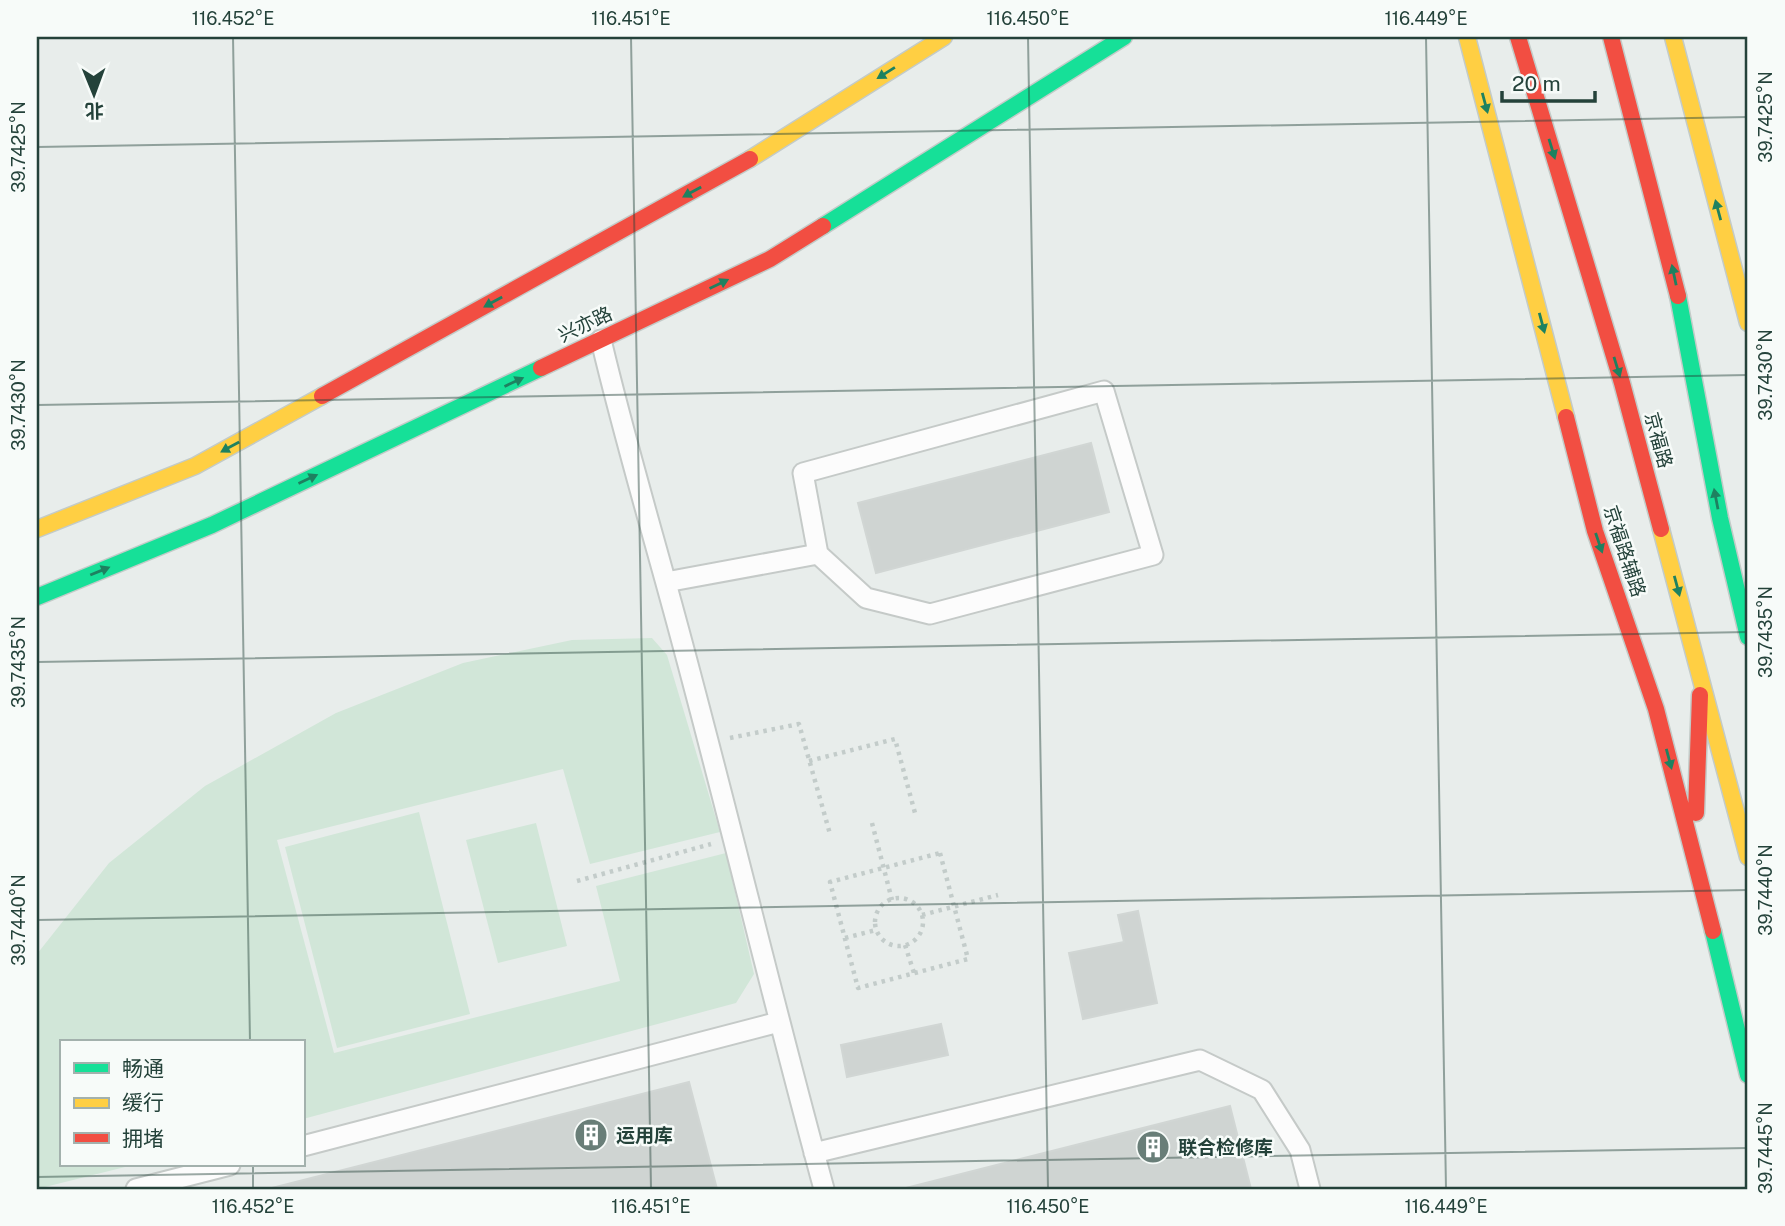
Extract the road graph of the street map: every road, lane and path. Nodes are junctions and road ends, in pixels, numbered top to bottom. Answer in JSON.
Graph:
{"nodes":[{"id":1,"x":944,"y":37,"type":"edge"},
{"id":2,"x":1467,"y":37,"type":"edge"},
{"id":3,"x":1518,"y":37,"type":"edge"},
{"id":4,"x":1611,"y":37,"type":"edge"},
{"id":5,"x":1673,"y":37,"type":"edge"},
{"id":6,"x":1124,"y":38,"type":"edge"},
{"id":7,"x":1748,"y":323,"type":"edge"},
{"id":8,"x":601,"y":340,"type":"junction"},
{"id":9,"x":37,"y":529,"type":"edge"},
{"id":10,"x":818,"y":554,"type":"junction"},
{"id":11,"x":666,"y":582,"type":"junction"},
{"id":12,"x":1737,"y":594,"type":"junction"},
{"id":13,"x":37,"y":597,"type":"edge"},
{"id":14,"x":1748,"y":615,"type":"edge"},
{"id":15,"x":1748,"y":637,"type":"edge"},
{"id":16,"x":1701,"y":676,"type":"junction"},
{"id":17,"x":708,"y":743,"type":"junction"},
{"id":18,"x":809,"y":761,"type":"junction"},
{"id":19,"x":915,"y":813,"type":"dead end"},
{"id":20,"x":872,"y":823,"type":"dead end"},
{"id":21,"x":830,"y":834,"type":"dead end"},
{"id":22,"x":732,"y":839,"type":"junction"},
{"id":23,"x":1695,"y":855,"type":"junction"},
{"id":24,"x":1748,"y":857,"type":"edge"},
{"id":25,"x":884,"y":868,"type":"junction"},
{"id":26,"x":576,"y":881,"type":"dead end"},
{"id":27,"x":998,"y":895,"type":"dead end"},
{"id":28,"x":892,"y":900,"type":"junction"},
{"id":29,"x":954,"y":907,"type":"junction"},
{"id":30,"x":922,"y":915,"type":"junction"},
{"id":31,"x":876,"y":930,"type":"junction"},
{"id":32,"x":845,"y":938,"type":"junction"},
{"id":33,"x":905,"y":945,"type":"junction"},
{"id":34,"x":914,"y":973,"type":"junction"},
{"id":35,"x":779,"y":1022,"type":"junction"},
{"id":36,"x":1748,"y":1075,"type":"edge"},
{"id":37,"x":304,"y":1146,"type":"edge"},
{"id":38,"x":814,"y":1153,"type":"junction"},
{"id":39,"x":226,"y":1166,"type":"edge"},
{"id":40,"x":136,"y":1189,"type":"edge"},
{"id":41,"x":824,"y":1189,"type":"edge"},
{"id":42,"x":1310,"y":1189,"type":"edge"}],
"edges":[{"from":1,"to":9,"type":"main road","one_way":true},
{"from":2,"to":23,"type":"main road","name":"京福路辅路","one_way":true},
{"from":3,"to":16,"type":"main road","name":"京福路","one_way":true},
{"from":12,"to":4,"type":"main road","one_way":true},
{"from":7,"to":5,"type":"main road","one_way":true},
{"from":8,"to":6,"type":"main road","name":"兴亦路","one_way":true},
{"from":8,"to":11,"type":"lane"},
{"from":13,"to":8,"type":"main road","name":"兴亦路","one_way":true},
{"from":10,"to":10,"type":"lane"},
{"from":10,"to":11,"type":"lane"},
{"from":11,"to":17,"type":"lane"},
{"from":12,"to":14,"type":"main road"},
{"from":12,"to":15,"type":"main road"},
{"from":16,"to":23,"type":"main road"},
{"from":16,"to":24,"type":"main road","name":"京福路"},
{"from":17,"to":18,"type":"path"},
{"from":17,"to":22,"type":"lane"},
{"from":18,"to":19,"type":"path"},
{"from":18,"to":21,"type":"path"},
{"from":20,"to":25,"type":"path"},
{"from":22,"to":26,"type":"path"},
{"from":22,"to":35,"type":"lane"},
{"from":23,"to":36,"type":"main road","name":"京福路辅路"},
{"from":25,"to":28,"type":"path"},
{"from":25,"to":29,"type":"path"},
{"from":25,"to":32,"type":"path"},
{"from":27,"to":29,"type":"path"},
{"from":28,"to":30,"type":"path"},
{"from":28,"to":31,"type":"path"},
{"from":29,"to":30,"type":"path"},
{"from":29,"to":34,"type":"path"},
{"from":30,"to":33,"type":"path"},
{"from":31,"to":32,"type":"path"},
{"from":31,"to":33,"type":"path"},
{"from":32,"to":34,"type":"path"},
{"from":33,"to":34,"type":"path"},
{"from":35,"to":37,"type":"lane"},
{"from":35,"to":38,"type":"lane"},
{"from":38,"to":41,"type":"lane"},
{"from":38,"to":42,"type":"lane"},
{"from":39,"to":40,"type":"lane"}]}
